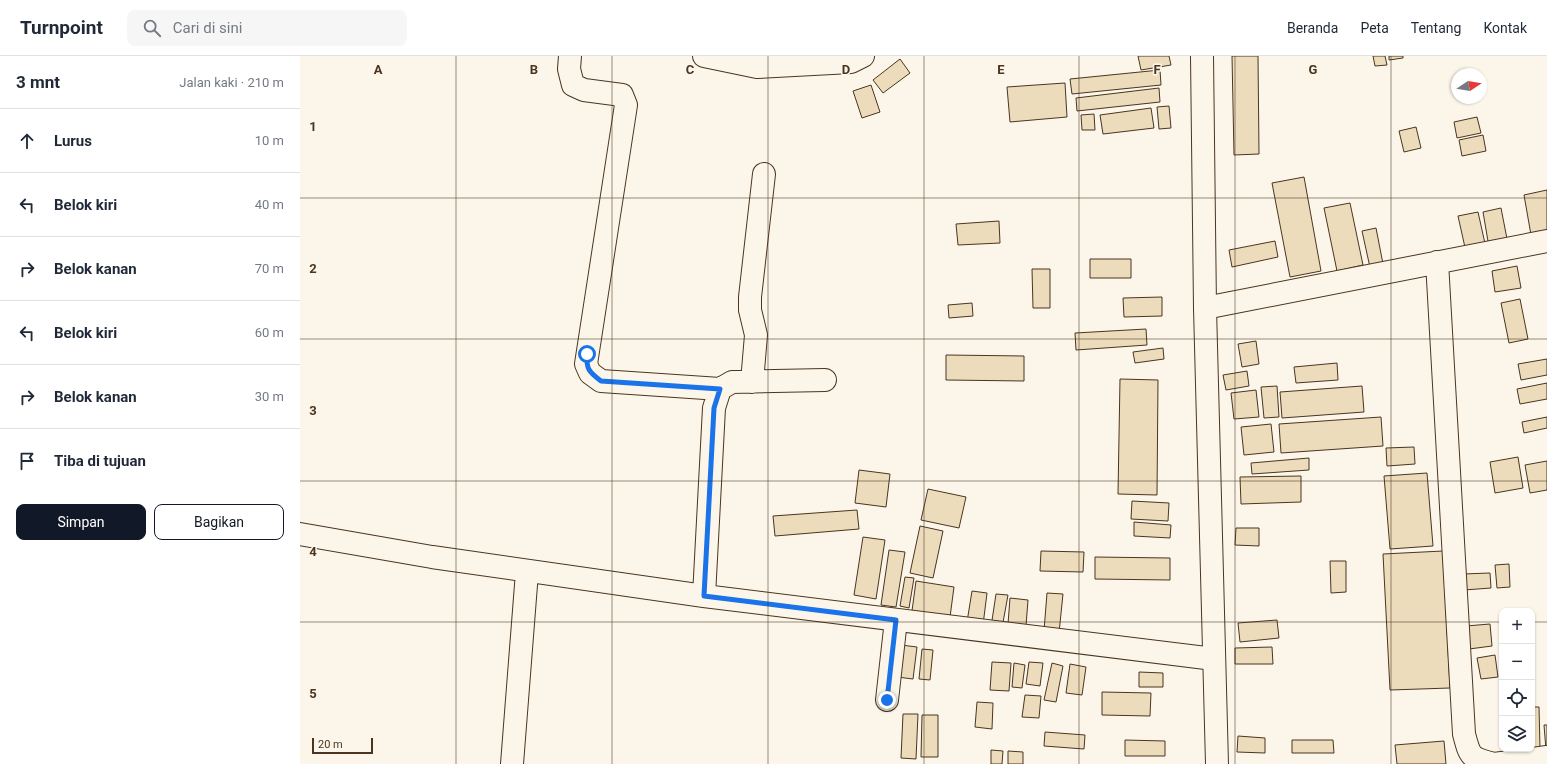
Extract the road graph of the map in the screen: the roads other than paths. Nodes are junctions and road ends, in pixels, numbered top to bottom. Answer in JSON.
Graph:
{"nodes":[{"id":1,"x":570,"y":56,"type":"edge"},
{"id":2,"x":704,"y":56,"type":"edge"},
{"id":3,"x":863,"y":56,"type":"edge"},
{"id":4,"x":1202,"y":56,"type":"edge"},
{"id":5,"x":764,"y":174,"type":"dead end"},
{"id":6,"x":1547,"y":241,"type":"edge"},
{"id":7,"x":1437,"y":262,"type":"junction"},
{"id":8,"x":1205,"y":308,"type":"junction"},
{"id":9,"x":825,"y":380,"type":"dead end"},
{"id":10,"x":752,"y":382,"type":"junction"},
{"id":11,"x":720,"y":389,"type":"junction"},
{"id":12,"x":300,"y":534,"type":"edge"},
{"id":13,"x":527,"y":572,"type":"junction"},
{"id":14,"x":704,"y":596,"type":"junction"},
{"id":15,"x":896,"y":620,"type":"junction"},
{"id":16,"x":1214,"y":659,"type":"junction"},
{"id":17,"x":887,"y":700,"type":"dead end"},
{"id":18,"x":1547,"y":757,"type":"edge"},
{"id":19,"x":512,"y":764,"type":"edge"},
{"id":20,"x":1217,"y":764,"type":"edge"},
{"id":21,"x":1494,"y":764,"type":"edge"}],
"edges":[{"from":1,"to":11,"type":"street"},
{"from":2,"to":3,"type":"street"},
{"from":4,"to":8,"type":"street"},
{"from":5,"to":10,"type":"street"},
{"from":6,"to":7,"type":"street"},
{"from":7,"to":8,"type":"street"},
{"from":7,"to":21,"type":"street"},
{"from":8,"to":16,"type":"street"},
{"from":9,"to":10,"type":"street"},
{"from":10,"to":11,"type":"street"},
{"from":11,"to":14,"type":"street"},
{"from":12,"to":13,"type":"street"},
{"from":13,"to":14,"type":"street"},
{"from":13,"to":19,"type":"street"},
{"from":14,"to":15,"type":"street"},
{"from":15,"to":16,"type":"street"},
{"from":15,"to":17,"type":"street"},
{"from":16,"to":20,"type":"street"},
{"from":18,"to":21,"type":"street"}]}
